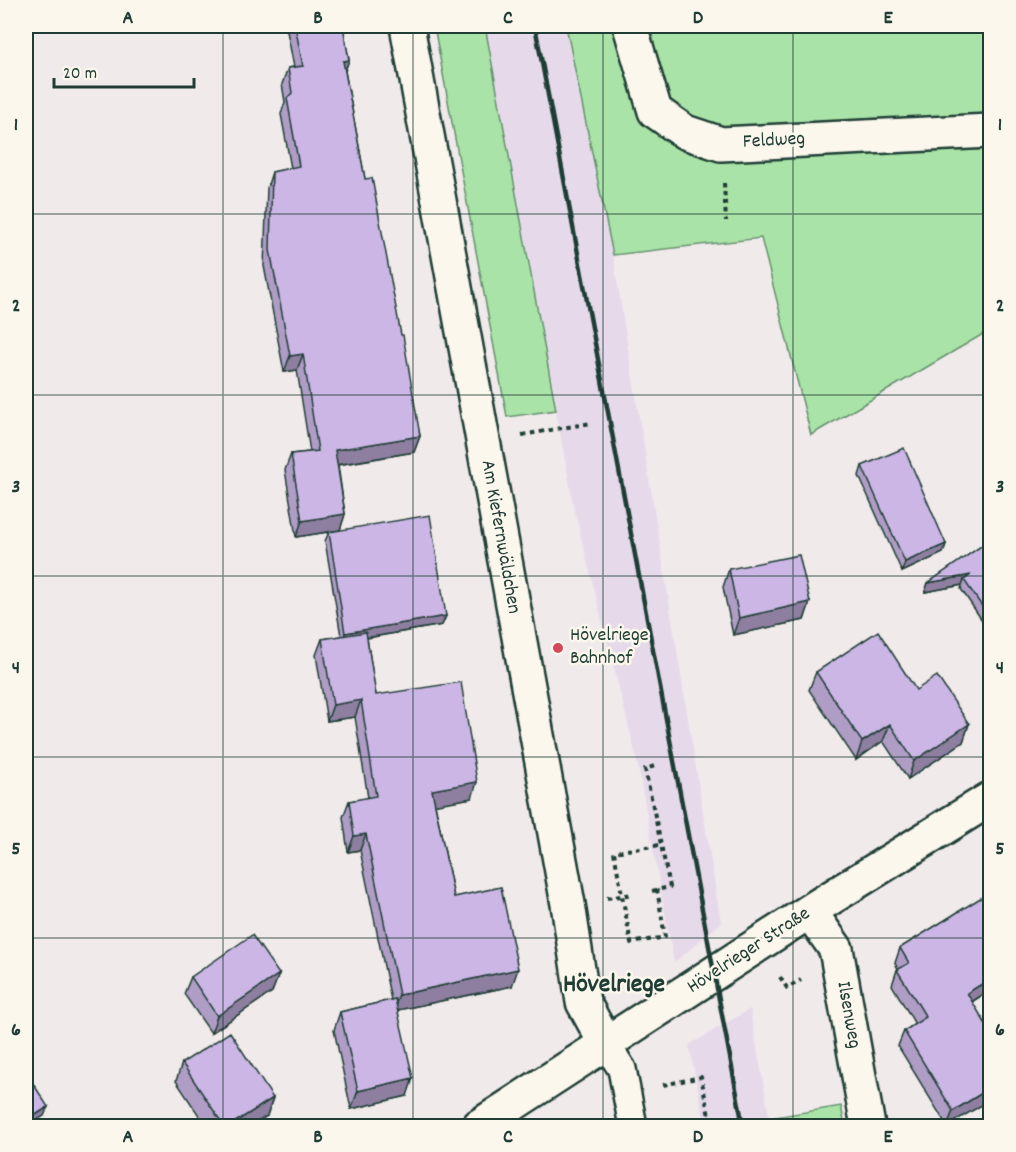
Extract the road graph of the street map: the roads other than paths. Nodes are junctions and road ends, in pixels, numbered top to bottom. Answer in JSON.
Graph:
{"nodes":[{"id":1,"x":407,"y":26,"type":"edge"},
{"id":2,"x":630,"y":26,"type":"edge"},
{"id":3,"x":990,"y":131,"type":"edge"},
{"id":4,"x":990,"y":800,"type":"edge"},
{"id":5,"x":810,"y":912,"type":"junction"},
{"id":6,"x":606,"y":1044,"type":"junction"},
{"id":7,"x":479,"y":1126,"type":"edge"},
{"id":8,"x":633,"y":1126,"type":"edge"},
{"id":9,"x":868,"y":1126,"type":"edge"}],
"edges":[{"from":1,"to":6,"type":"street","name":"Am Kiefernwäldchen"},
{"from":2,"to":3,"type":"street","name":"Feldweg"},
{"from":4,"to":5,"type":"street","name":"Hövelrieger Straße"},
{"from":5,"to":6,"type":"street","name":"Hövelrieger Straße"},
{"from":5,"to":9,"type":"street","name":"Ilsenweg"},
{"from":6,"to":7,"type":"street","name":"Hövelrieger Straße"},
{"from":6,"to":8,"type":"lane"}]}
